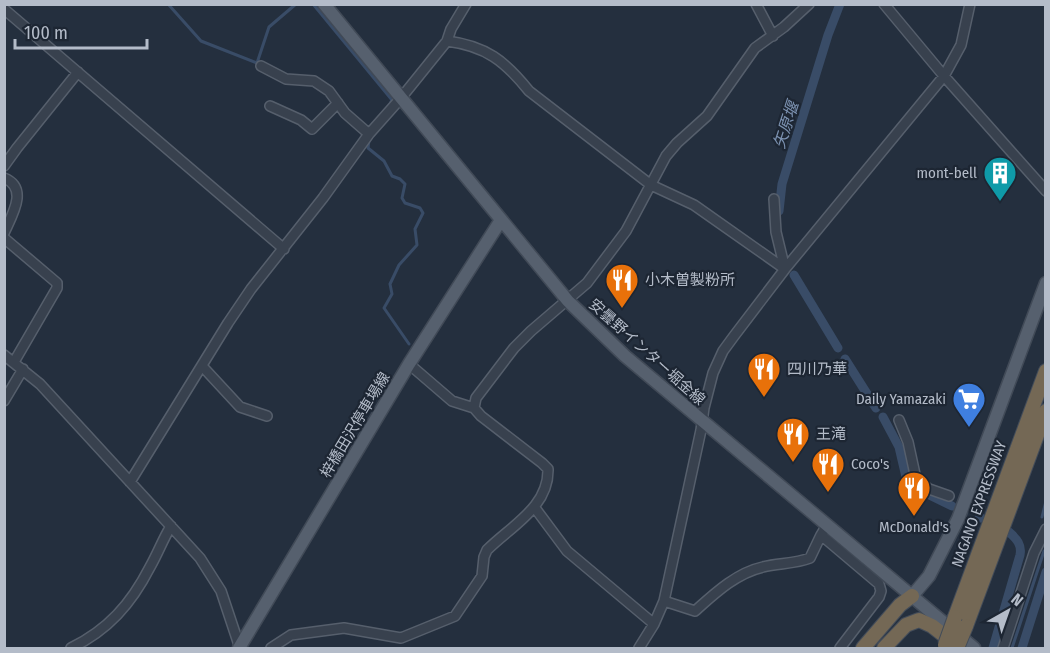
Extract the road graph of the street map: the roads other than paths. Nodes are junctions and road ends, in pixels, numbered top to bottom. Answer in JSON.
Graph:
{"nodes":[{"id":1,"x":324,"y":4,"type":"edge"},
{"id":2,"x":466,"y":4,"type":"edge"},
{"id":3,"x":756,"y":4,"type":"edge"},
{"id":4,"x":809,"y":4,"type":"edge"},
{"id":5,"x":884,"y":4,"type":"edge"},
{"id":6,"x":970,"y":4,"type":"edge"},
{"id":7,"x":4,"y":9,"type":"edge"},
{"id":8,"x":772,"y":36,"type":"junction"},
{"id":9,"x":447,"y":41,"type":"junction"},
{"id":10,"x":261,"y":66,"type":"dead end"},
{"id":11,"x":78,"y":72,"type":"junction"},
{"id":12,"x":944,"y":76,"type":"junction"},
{"id":13,"x":401,"y":98,"type":"junction"},
{"id":14,"x":338,"y":103,"type":"junction"},
{"id":15,"x":270,"y":106,"type":"dead end"},
{"id":16,"x":369,"y":134,"type":"junction"},
{"id":17,"x":4,"y":166,"type":"edge"},
{"id":18,"x":4,"y":178,"type":"edge"},
{"id":19,"x":651,"y":185,"type":"junction"},
{"id":20,"x":1046,"y":191,"type":"edge"},
{"id":21,"x":774,"y":199,"type":"dead end"},
{"id":22,"x":501,"y":220,"type":"junction"},
{"id":23,"x":4,"y":233,"type":"edge"},
{"id":24,"x":4,"y":238,"type":"edge"},
{"id":25,"x":284,"y":249,"type":"junction"},
{"id":26,"x":785,"y":269,"type":"junction"},
{"id":27,"x":1046,"y":283,"type":"edge"},
{"id":28,"x":568,"y":301,"type":"junction"},
{"id":29,"x":4,"y":355,"type":"edge"},
{"id":30,"x":14,"y":362,"type":"junction"},
{"id":31,"x":409,"y":364,"type":"junction"},
{"id":32,"x":202,"y":366,"type":"junction"},
{"id":33,"x":23,"y":369,"type":"junction"},
{"id":34,"x":1046,"y":371,"type":"edge"},
{"id":35,"x":4,"y":401,"type":"edge"},
{"id":36,"x":474,"y":408,"type":"junction"},
{"id":37,"x":1046,"y":411,"type":"edge"},
{"id":38,"x":267,"y":416,"type":"dead end"},
{"id":39,"x":899,"y":420,"type":"dead end"},
{"id":40,"x":702,"y":421,"type":"junction"},
{"id":41,"x":130,"y":482,"type":"junction"},
{"id":42,"x":949,"y":496,"type":"dead end"},
{"id":43,"x":535,"y":508,"type":"junction"},
{"id":44,"x":171,"y":526,"type":"junction"},
{"id":45,"x":824,"y":530,"type":"junction"},
{"id":46,"x":1044,"y":535,"type":"edge"},
{"id":47,"x":912,"y":596,"type":"junction"},
{"id":48,"x":663,"y":601,"type":"junction"},
{"id":49,"x":654,"y":624,"type":"junction"},
{"id":50,"x":964,"y":624,"type":"junction"},
{"id":51,"x":401,"y":638,"type":"junction"},
{"id":52,"x":71,"y":648,"type":"edge"},
{"id":53,"x":239,"y":648,"type":"edge"},
{"id":54,"x":271,"y":648,"type":"edge"},
{"id":55,"x":406,"y":648,"type":"edge"},
{"id":56,"x":639,"y":648,"type":"edge"},
{"id":57,"x":840,"y":648,"type":"edge"},
{"id":58,"x":863,"y":648,"type":"edge"},
{"id":59,"x":882,"y":648,"type":"edge"},
{"id":60,"x":952,"y":648,"type":"edge"},
{"id":61,"x":974,"y":648,"type":"edge"},
{"id":62,"x":1003,"y":648,"type":"edge"}],
"edges":[{"from":1,"to":13,"type":"main road","name":"安曇野インター堀金線"},
{"from":2,"to":9,"type":"street"},
{"from":3,"to":8,"type":"street"},
{"from":4,"to":8,"type":"street"},
{"from":5,"to":12,"type":"street"},
{"from":6,"to":12,"type":"street"},
{"from":7,"to":11,"type":"street"},
{"from":8,"to":19,"type":"street"},
{"from":9,"to":13,"type":"street"},
{"from":9,"to":19,"type":"street"},
{"from":10,"to":14,"type":"street"},
{"from":11,"to":17,"type":"street"},
{"from":11,"to":25,"type":"street"},
{"from":12,"to":20,"type":"street"},
{"from":12,"to":26,"type":"street"},
{"from":13,"to":16,"type":"street"},
{"from":13,"to":22,"type":"main road","name":"安曇野インター堀金線"},
{"from":14,"to":15,"type":"street"},
{"from":14,"to":16,"type":"street"},
{"from":16,"to":25,"type":"street"},
{"from":18,"to":23,"type":"street"},
{"from":19,"to":26,"type":"street"},
{"from":19,"to":28,"type":"street"},
{"from":21,"to":26,"type":"street"},
{"from":22,"to":28,"type":"main road","name":"安曇野インター堀金線"},
{"from":22,"to":31,"type":"main road","name":"梓橋田沢停車場線"},
{"from":24,"to":30,"type":"street"},
{"from":25,"to":32,"type":"street"},
{"from":26,"to":40,"type":"street"},
{"from":27,"to":47,"type":"main road"},
{"from":28,"to":36,"type":"street"},
{"from":28,"to":40,"type":"main road","name":"安曇野インター堀金線"},
{"from":29,"to":30,"type":"street"},
{"from":30,"to":33,"type":"street"},
{"from":31,"to":36,"type":"street"},
{"from":31,"to":53,"type":"main road","name":"梓橋田沢停車場線"},
{"from":32,"to":38,"type":"street"},
{"from":32,"to":41,"type":"street"},
{"from":33,"to":35,"type":"street"},
{"from":33,"to":41,"type":"street"},
{"from":34,"to":50,"type":"highway","name":"NAGANO EXPRESSWAY"},
{"from":36,"to":43,"type":"street"},
{"from":37,"to":50,"type":"highway","name":"NAGANO EXPRESSWAY"},
{"from":39,"to":42,"type":"street"},
{"from":40,"to":45,"type":"main road","name":"安曇野インター堀金線"},
{"from":40,"to":48,"type":"street"},
{"from":41,"to":44,"type":"street"},
{"from":43,"to":49,"type":"street"},
{"from":43,"to":51,"type":"street"},
{"from":44,"to":52,"type":"street"},
{"from":44,"to":53,"type":"street"},
{"from":45,"to":47,"type":"main road","name":"安曇野インター堀金線"},
{"from":45,"to":48,"type":"street"},
{"from":45,"to":57,"type":"street"},
{"from":46,"to":62,"type":"street"},
{"from":47,"to":58,"type":"highway"},
{"from":47,"to":59,"type":"highway"},
{"from":47,"to":61,"type":"main road","name":"安曇野インター堀金線"},
{"from":48,"to":49,"type":"street"},
{"from":49,"to":56,"type":"street"},
{"from":50,"to":60,"type":"highway"},
{"from":50,"to":60,"type":"highway","name":"NAGANO EXPRESSWAY","bridge":true},
{"from":51,"to":54,"type":"street"},
{"from":51,"to":55,"type":"street"},
{"from":59,"to":60,"type":"highway"}]}
